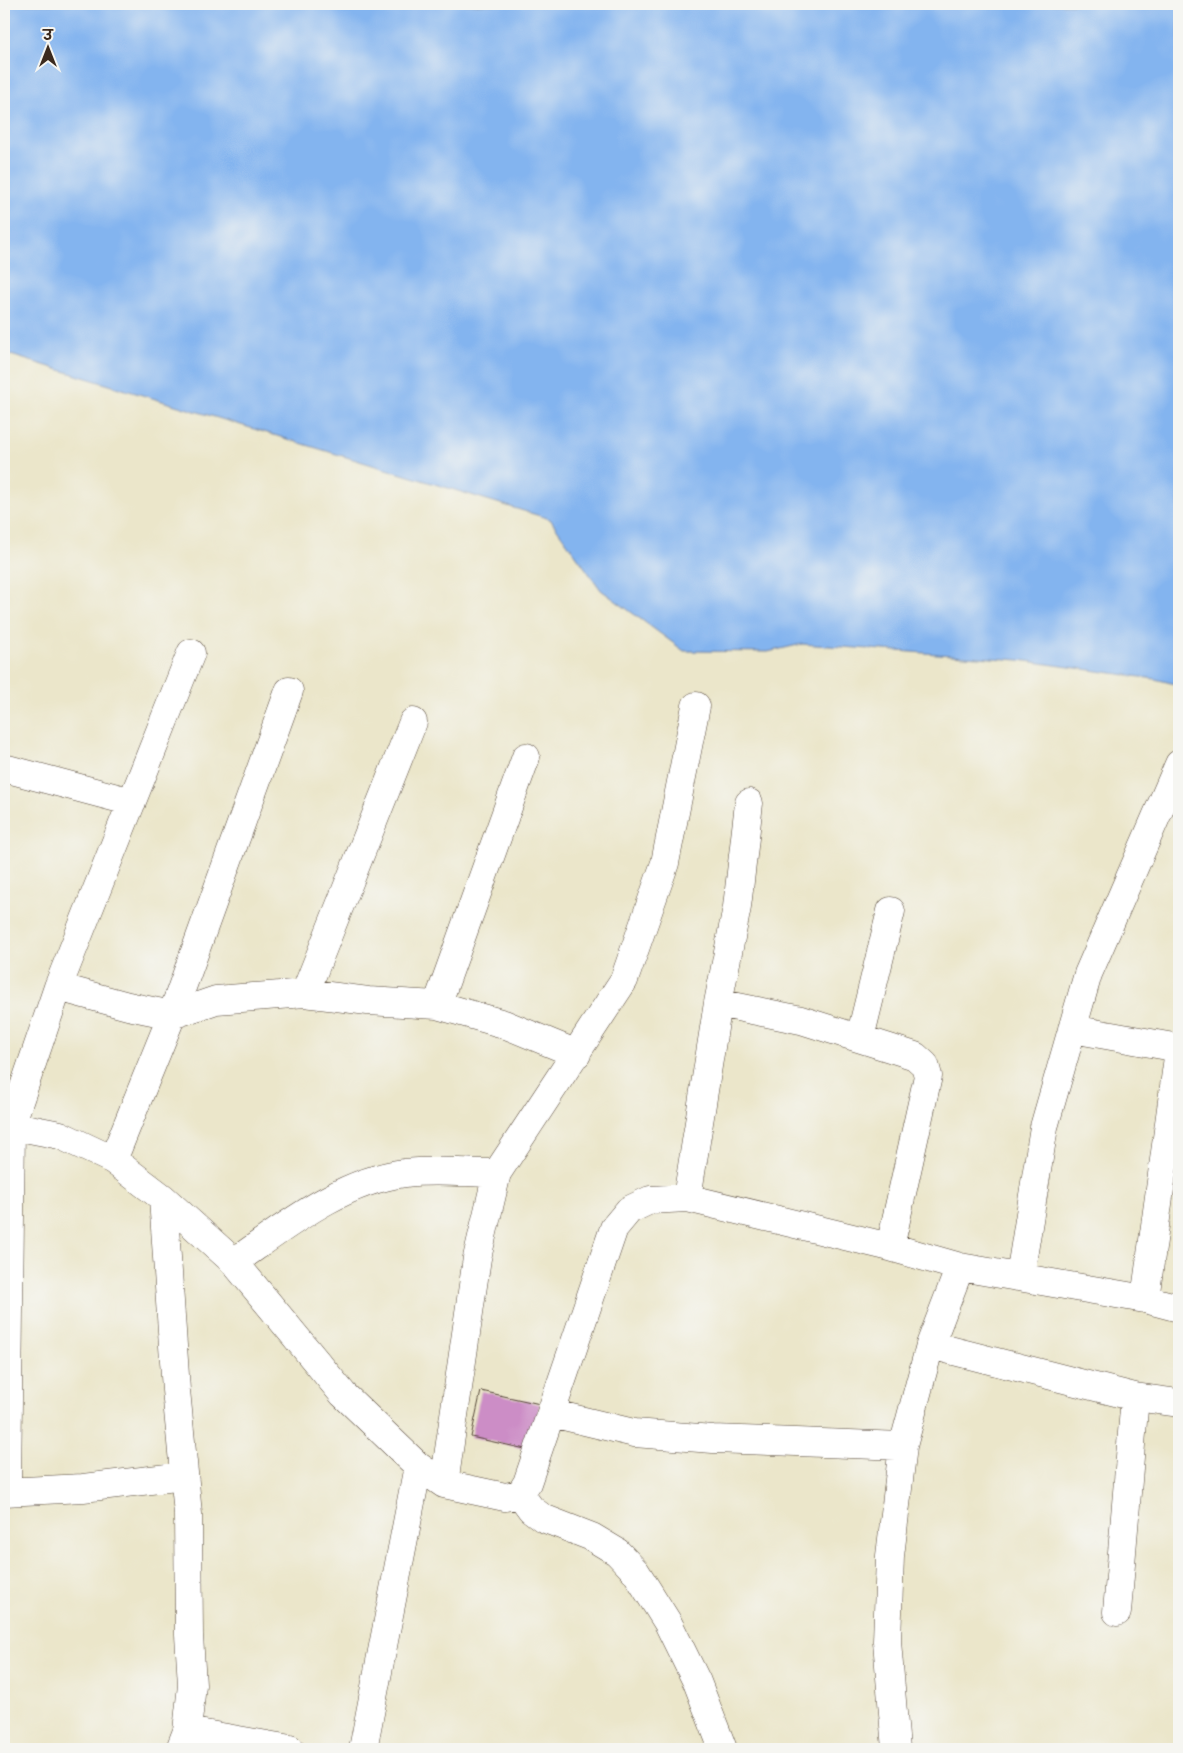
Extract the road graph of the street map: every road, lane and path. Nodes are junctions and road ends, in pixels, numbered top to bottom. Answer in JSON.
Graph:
{"nodes":[{"id":1,"x":191,"y":653,"type":"dead end"},
{"id":2,"x":289,"y":691,"type":"dead end"},
{"id":3,"x":696,"y":706,"type":"dead end"},
{"id":4,"x":413,"y":722,"type":"dead end"},
{"id":5,"x":526,"y":757,"type":"dead end"},
{"id":6,"x":1179,"y":764,"type":"edge"},
{"id":7,"x":4,"y":768,"type":"edge"},
{"id":8,"x":132,"y":802,"type":"junction"},
{"id":9,"x":749,"y":803,"type":"dead end"},
{"id":10,"x":892,"y":911,"type":"dead end"},
{"id":11,"x":58,"y":987,"type":"junction"},
{"id":12,"x":305,"y":993,"type":"junction"},
{"id":13,"x":718,"y":1003,"type":"junction"},
{"id":14,"x":436,"y":1005,"type":"junction"},
{"id":15,"x":172,"y":1015,"type":"junction"},
{"id":16,"x":1072,"y":1029,"type":"junction"},
{"id":17,"x":860,"y":1038,"type":"junction"},
{"id":18,"x":1179,"y":1049,"type":"edge"},
{"id":19,"x":577,"y":1054,"type":"junction"},
{"id":20,"x":7,"y":1124,"type":"edge"},
{"id":21,"x":113,"y":1160,"type":"junction"},
{"id":22,"x":496,"y":1173,"type":"junction"},
{"id":23,"x":163,"y":1198,"type":"junction"},
{"id":24,"x":687,"y":1198,"type":"junction"},
{"id":25,"x":890,"y":1247,"type":"junction"},
{"id":26,"x":234,"y":1262,"type":"junction"},
{"id":27,"x":960,"y":1267,"type":"junction"},
{"id":28,"x":1020,"y":1276,"type":"junction"},
{"id":29,"x":1145,"y":1299,"type":"junction"},
{"id":30,"x":1179,"y":1308,"type":"edge"},
{"id":31,"x":930,"y":1345,"type":"junction"},
{"id":32,"x":1135,"y":1397,"type":"junction"},
{"id":33,"x":1179,"y":1403,"type":"edge"},
{"id":34,"x":551,"y":1413,"type":"junction"},
{"id":35,"x":903,"y":1446,"type":"junction"},
{"id":36,"x":418,"y":1466,"type":"junction"},
{"id":37,"x":184,"y":1476,"type":"junction"},
{"id":38,"x":444,"y":1484,"type":"junction"},
{"id":39,"x":5,"y":1492,"type":"edge"},
{"id":40,"x":520,"y":1494,"type":"junction"},
{"id":41,"x":1118,"y":1612,"type":"dead end"},
{"id":42,"x":184,"y":1740,"type":"edge"},
{"id":43,"x":290,"y":1749,"type":"edge"},
{"id":44,"x":363,"y":1749,"type":"edge"},
{"id":45,"x":723,"y":1749,"type":"edge"},
{"id":46,"x":896,"y":1749,"type":"edge"}],
"edges":[{"from":1,"to":8,"type":"street"},
{"from":2,"to":15,"type":"street"},
{"from":3,"to":19,"type":"street"},
{"from":4,"to":12,"type":"street"},
{"from":5,"to":14,"type":"street"},
{"from":6,"to":16,"type":"street"},
{"from":7,"to":8,"type":"street"},
{"from":8,"to":11,"type":"street"},
{"from":9,"to":13,"type":"street"},
{"from":10,"to":17,"type":"street"},
{"from":11,"to":15,"type":"street"},
{"from":11,"to":20,"type":"street"},
{"from":12,"to":14,"type":"street"},
{"from":12,"to":15,"type":"street"},
{"from":13,"to":17,"type":"street"},
{"from":13,"to":24,"type":"street"},
{"from":14,"to":19,"type":"street"},
{"from":15,"to":21,"type":"street"},
{"from":16,"to":18,"type":"street"},
{"from":16,"to":28,"type":"street"},
{"from":17,"to":25,"type":"street"},
{"from":18,"to":29,"type":"street"},
{"from":19,"to":22,"type":"street"},
{"from":20,"to":21,"type":"street"},
{"from":20,"to":39,"type":"street"},
{"from":21,"to":23,"type":"street"},
{"from":22,"to":26,"type":"street"},
{"from":22,"to":38,"type":"street"},
{"from":23,"to":26,"type":"street"},
{"from":23,"to":37,"type":"street"},
{"from":24,"to":25,"type":"street"},
{"from":24,"to":34,"type":"street"},
{"from":25,"to":27,"type":"street"},
{"from":26,"to":36,"type":"street"},
{"from":27,"to":28,"type":"street"},
{"from":27,"to":31,"type":"street"},
{"from":28,"to":29,"type":"street"},
{"from":29,"to":30,"type":"street"},
{"from":31,"to":32,"type":"street"},
{"from":31,"to":35,"type":"street"},
{"from":32,"to":33,"type":"street"},
{"from":32,"to":41,"type":"street"},
{"from":34,"to":35,"type":"street"},
{"from":34,"to":40,"type":"street"},
{"from":35,"to":46,"type":"street"},
{"from":36,"to":38,"type":"street"},
{"from":36,"to":44,"type":"street"},
{"from":37,"to":39,"type":"street"},
{"from":37,"to":42,"type":"street"},
{"from":38,"to":40,"type":"street"},
{"from":40,"to":45,"type":"street"},
{"from":42,"to":43,"type":"street"}]}
